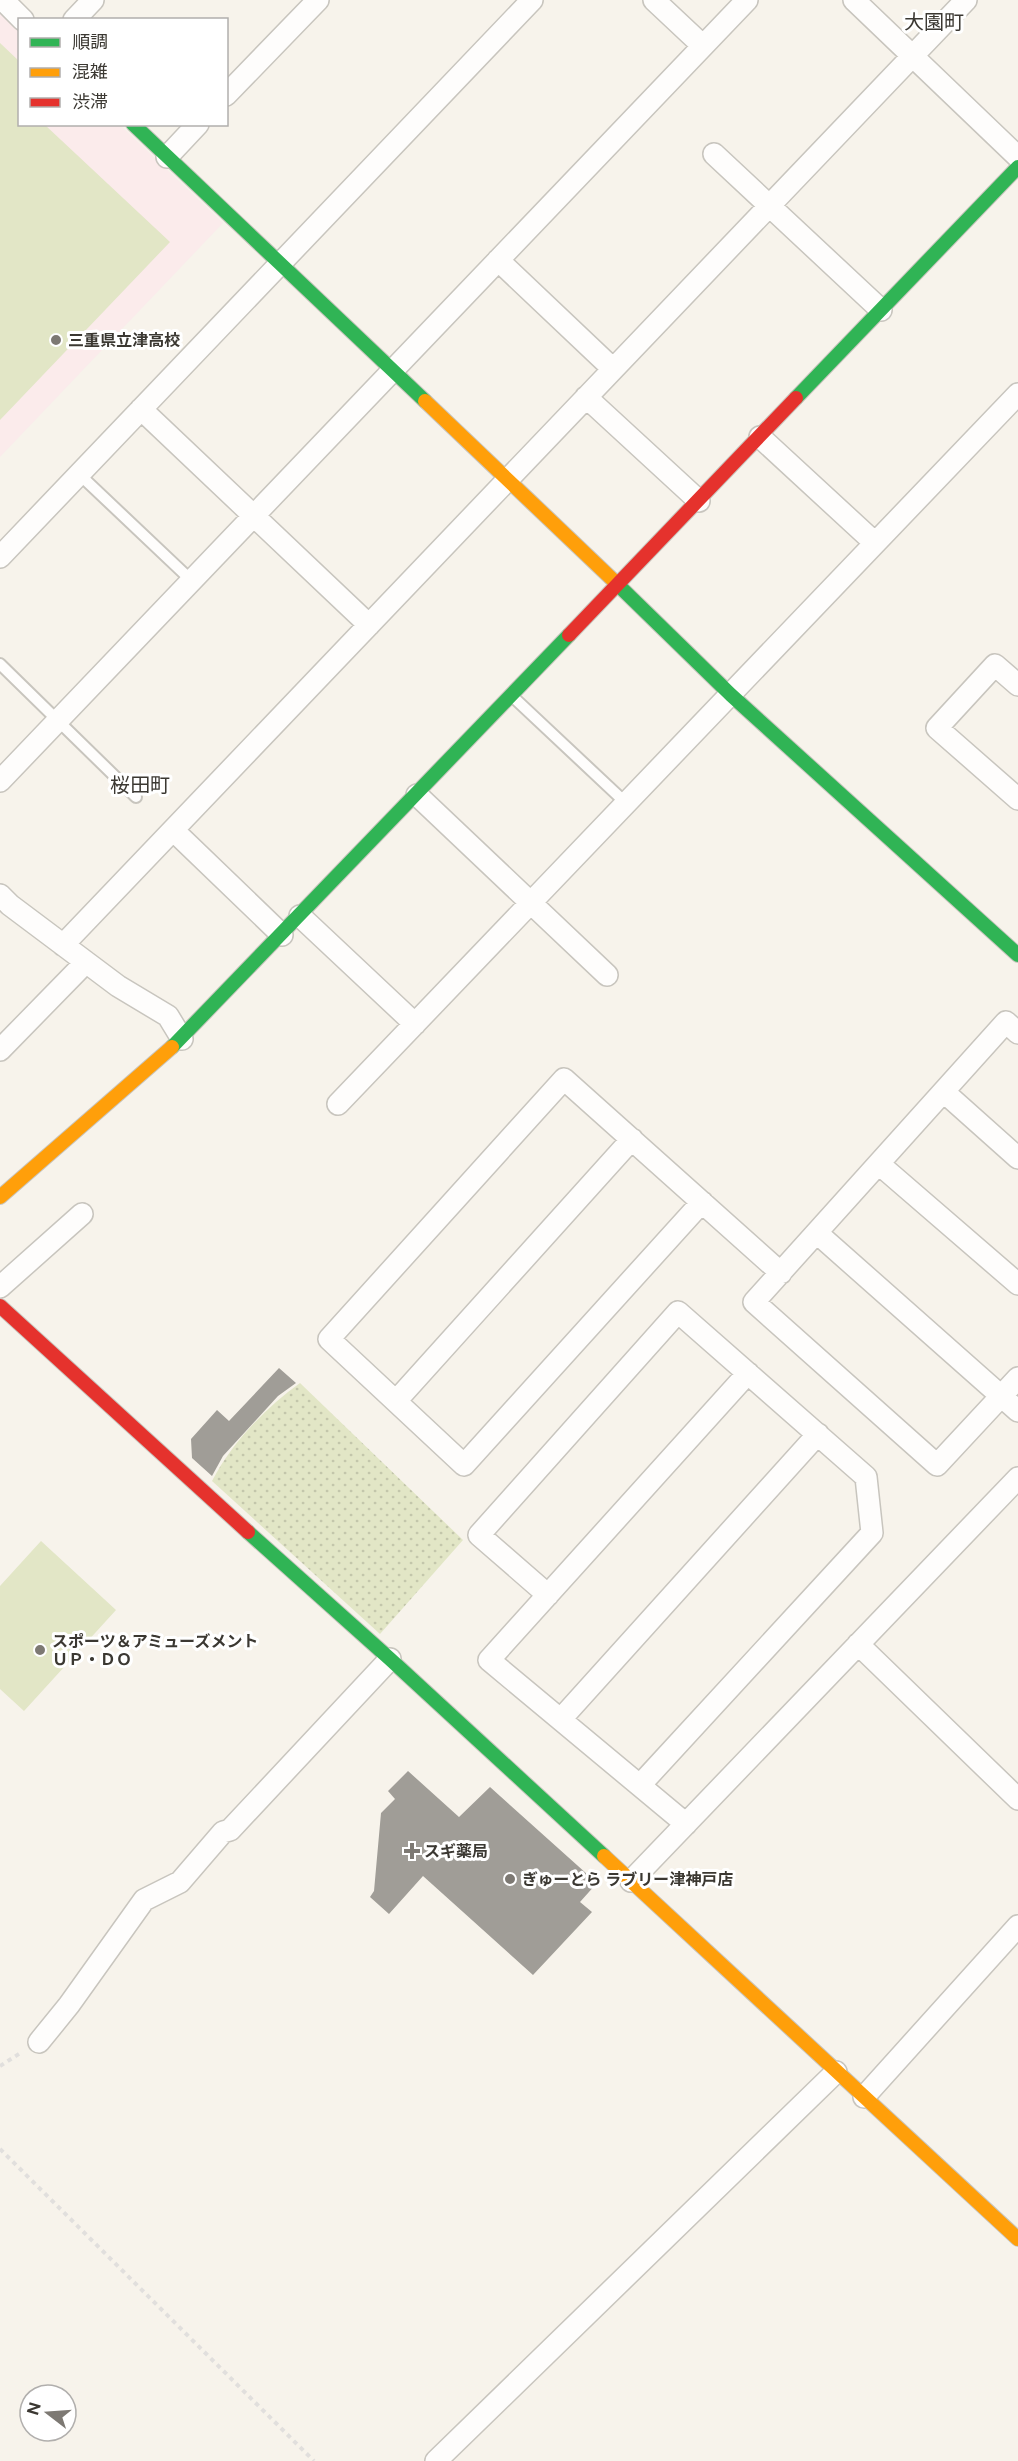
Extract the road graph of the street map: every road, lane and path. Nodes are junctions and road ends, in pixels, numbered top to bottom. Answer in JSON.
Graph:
{"nodes":[{"id":1,"x":3,"y":0,"type":"edge"},
{"id":2,"x":93,"y":0,"type":"edge"},
{"id":3,"x":318,"y":0,"type":"edge"},
{"id":4,"x":532,"y":0,"type":"edge"},
{"id":5,"x":654,"y":0,"type":"edge"},
{"id":6,"x":747,"y":0,"type":"edge"},
{"id":7,"x":854,"y":0,"type":"edge"},
{"id":8,"x":966,"y":0,"type":"edge"},
{"id":9,"x":21,"y":18,"type":"edge"},
{"id":10,"x":76,"y":18,"type":"edge"},
{"id":11,"x":703,"y":46,"type":"junction"},
{"id":12,"x":912,"y":56,"type":"junction"},
{"id":13,"x":228,"y":93,"type":"edge"},
{"id":14,"x":135,"y":126,"type":"edge"},
{"id":15,"x":196,"y":126,"type":"edge"},
{"id":16,"x":714,"y":154,"type":"dead end"},
{"id":17,"x":167,"y":157,"type":"junction"},
{"id":18,"x":1018,"y":157,"type":"edge"},
{"id":19,"x":1018,"y":167,"type":"edge"},
{"id":20,"x":769,"y":206,"type":"junction"},
{"id":21,"x":498,"y":260,"type":"junction"},
{"id":22,"x":279,"y":264,"type":"junction"},
{"id":23,"x":881,"y":310,"type":"junction"},
{"id":24,"x":613,"y":369,"type":"junction"},
{"id":25,"x":393,"y":371,"type":"junction"},
{"id":26,"x":1018,"y":394,"type":"edge"},
{"id":27,"x":586,"y":397,"type":"junction"},
{"id":28,"x":141,"y":410,"type":"junction"},
{"id":29,"x":760,"y":437,"type":"junction"},
{"id":30,"x":79,"y":474,"type":"junction"},
{"id":31,"x":507,"y":480,"type":"junction"},
{"id":32,"x":699,"y":501,"type":"junction"},
{"id":33,"x":254,"y":516,"type":"junction"},
{"id":34,"x":875,"y":543,"type":"junction"},
{"id":35,"x":0,"y":557,"type":"edge"},
{"id":36,"x":192,"y":580,"type":"junction"},
{"id":37,"x":617,"y":584,"type":"junction"},
{"id":38,"x":369,"y":625,"type":"junction"},
{"id":39,"x":0,"y":664,"type":"edge"},
{"id":40,"x":1018,"y":685,"type":"edge"},
{"id":41,"x":731,"y":695,"type":"junction"},
{"id":42,"x":512,"y":696,"type":"junction"},
{"id":43,"x":58,"y":720,"type":"junction"},
{"id":44,"x":0,"y":781,"type":"edge"},
{"id":45,"x":417,"y":795,"type":"junction"},
{"id":46,"x":136,"y":797,"type":"dead end"},
{"id":47,"x":1018,"y":799,"type":"edge"},
{"id":48,"x":627,"y":804,"type":"junction"},
{"id":49,"x":173,"y":830,"type":"junction"},
{"id":50,"x":0,"y":895,"type":"edge"},
{"id":51,"x":531,"y":903,"type":"junction"},
{"id":52,"x":300,"y":916,"type":"junction"},
{"id":53,"x":282,"y":934,"type":"junction"},
{"id":54,"x":63,"y":945,"type":"junction"},
{"id":55,"x":1018,"y":955,"type":"edge"},
{"id":56,"x":86,"y":962,"type":"junction"},
{"id":57,"x":607,"y":975,"type":"dead end"},
{"id":58,"x":415,"y":1024,"type":"junction"},
{"id":59,"x":1018,"y":1034,"type":"edge"},
{"id":60,"x":182,"y":1039,"type":"junction"},
{"id":61,"x":0,"y":1050,"type":"edge"},
{"id":62,"x":944,"y":1092,"type":"junction"},
{"id":63,"x":338,"y":1104,"type":"dead end"},
{"id":64,"x":632,"y":1139,"type":"junction"},
{"id":65,"x":1018,"y":1158,"type":"edge"},
{"id":66,"x":879,"y":1164,"type":"junction"},
{"id":67,"x":0,"y":1197,"type":"edge"},
{"id":68,"x":702,"y":1202,"type":"junction"},
{"id":69,"x":82,"y":1214,"type":"dead end"},
{"id":70,"x":817,"y":1233,"type":"junction"},
{"id":71,"x":781,"y":1273,"type":"junction"},
{"id":72,"x":1018,"y":1284,"type":"edge"},
{"id":73,"x":0,"y":1287,"type":"edge"},
{"id":74,"x":0,"y":1306,"type":"edge"},
{"id":75,"x":748,"y":1373,"type":"junction"},
{"id":76,"x":1018,"y":1378,"type":"edge"},
{"id":77,"x":1001,"y":1396,"type":"junction"},
{"id":78,"x":396,"y":1401,"type":"junction"},
{"id":79,"x":1018,"y":1412,"type":"edge"},
{"id":80,"x":818,"y":1434,"type":"junction"},
{"id":81,"x":1018,"y":1478,"type":"edge"},
{"id":82,"x":548,"y":1595,"type":"junction"},
{"id":83,"x":858,"y":1644,"type":"junction"},
{"id":84,"x":390,"y":1659,"type":"junction"},
{"id":85,"x":561,"y":1719,"type":"junction"},
{"id":86,"x":641,"y":1784,"type":"junction"},
{"id":87,"x":1018,"y":1799,"type":"edge"},
{"id":88,"x":686,"y":1824,"type":"junction"},
{"id":89,"x":631,"y":1881,"type":"junction"},
{"id":90,"x":1018,"y":1926,"type":"edge"},
{"id":91,"x":39,"y":2042,"type":"joint"},
{"id":92,"x":0,"y":2066,"type":"edge"},
{"id":93,"x":836,"y":2072,"type":"junction"},
{"id":94,"x":864,"y":2097,"type":"junction"},
{"id":95,"x":0,"y":2149,"type":"edge"},
{"id":96,"x":1018,"y":2239,"type":"edge"},
{"id":97,"x":314,"y":2461,"type":"edge"},
{"id":98,"x":436,"y":2461,"type":"edge"}],
"edges":[{"from":1,"to":9,"type":"street"},
{"from":2,"to":10,"type":"street"},
{"from":3,"to":13,"type":"street"},
{"from":4,"to":22,"type":"street"},
{"from":5,"to":11,"type":"street"},
{"from":6,"to":11,"type":"street"},
{"from":7,"to":12,"type":"street"},
{"from":8,"to":12,"type":"street"},
{"from":11,"to":21,"type":"street"},
{"from":12,"to":18,"type":"street"},
{"from":12,"to":20,"type":"street"},
{"from":14,"to":17,"type":"street"},
{"from":15,"to":17,"type":"street"},
{"from":16,"to":20,"type":"street"},
{"from":17,"to":22,"type":"street"},
{"from":19,"to":23,"type":"street"},
{"from":20,"to":23,"type":"street"},
{"from":20,"to":24,"type":"street"},
{"from":21,"to":24,"type":"street"},
{"from":21,"to":25,"type":"street"},
{"from":22,"to":25,"type":"street"},
{"from":22,"to":28,"type":"street"},
{"from":23,"to":29,"type":"street"},
{"from":24,"to":27,"type":"street"},
{"from":25,"to":31,"type":"street"},
{"from":25,"to":33,"type":"street"},
{"from":26,"to":34,"type":"street"},
{"from":27,"to":31,"type":"street"},
{"from":27,"to":32,"type":"street"},
{"from":28,"to":30,"type":"street"},
{"from":28,"to":33,"type":"street"},
{"from":29,"to":32,"type":"street"},
{"from":29,"to":34,"type":"street"},
{"from":30,"to":35,"type":"street"},
{"from":30,"to":36,"type":"lane"},
{"from":31,"to":37,"type":"street"},
{"from":31,"to":38,"type":"street"},
{"from":32,"to":37,"type":"street"},
{"from":33,"to":36,"type":"street"},
{"from":33,"to":38,"type":"street"},
{"from":34,"to":41,"type":"street"},
{"from":36,"to":43,"type":"street"},
{"from":37,"to":41,"type":"street"},
{"from":37,"to":42,"type":"street"},
{"from":38,"to":49,"type":"street"},
{"from":39,"to":43,"type":"lane"},
{"from":40,"to":47,"type":"street"},
{"from":41,"to":48,"type":"street"},
{"from":41,"to":55,"type":"street"},
{"from":42,"to":45,"type":"street"},
{"from":42,"to":48,"type":"lane"},
{"from":43,"to":44,"type":"street"},
{"from":43,"to":46,"type":"lane"},
{"from":45,"to":51,"type":"street"},
{"from":45,"to":52,"type":"street"},
{"from":48,"to":51,"type":"street"},
{"from":49,"to":53,"type":"street"},
{"from":49,"to":54,"type":"street"},
{"from":50,"to":54,"type":"street"},
{"from":51,"to":57,"type":"street"},
{"from":51,"to":58,"type":"street"},
{"from":52,"to":53,"type":"street"},
{"from":52,"to":58,"type":"street"},
{"from":53,"to":60,"type":"street"},
{"from":54,"to":56,"type":"street"},
{"from":56,"to":60,"type":"street"},
{"from":56,"to":61,"type":"street"},
{"from":58,"to":63,"type":"street"},
{"from":59,"to":62,"type":"street"},
{"from":60,"to":67,"type":"street"},
{"from":62,"to":65,"type":"street"},
{"from":62,"to":66,"type":"street"},
{"from":64,"to":68,"type":"street"},
{"from":64,"to":78,"type":"street"},
{"from":64,"to":78,"type":"street"},
{"from":66,"to":70,"type":"street"},
{"from":66,"to":72,"type":"street"},
{"from":68,"to":71,"type":"street"},
{"from":68,"to":78,"type":"street"},
{"from":69,"to":73,"type":"street"},
{"from":70,"to":71,"type":"street"},
{"from":70,"to":77,"type":"street"},
{"from":71,"to":77,"type":"street"},
{"from":74,"to":84,"type":"street"},
{"from":75,"to":80,"type":"street"},
{"from":75,"to":82,"type":"street"},
{"from":75,"to":82,"type":"street"},
{"from":76,"to":77,"type":"street"},
{"from":77,"to":79,"type":"street"},
{"from":80,"to":85,"type":"street"},
{"from":80,"to":86,"type":"street"},
{"from":81,"to":83,"type":"street"},
{"from":82,"to":85,"type":"street"},
{"from":83,"to":87,"type":"street"},
{"from":83,"to":88,"type":"street"},
{"from":84,"to":89,"type":"street"},
{"from":84,"to":91,"type":"street"},
{"from":85,"to":86,"type":"street"},
{"from":86,"to":88,"type":"street"},
{"from":88,"to":89,"type":"street"},
{"from":89,"to":93,"type":"street"},
{"from":90,"to":94,"type":"street"},
{"from":91,"to":92,"type":"path"},
{"from":93,"to":94,"type":"street"},
{"from":93,"to":98,"type":"street"},
{"from":94,"to":96,"type":"street"},
{"from":95,"to":97,"type":"path"}]}
